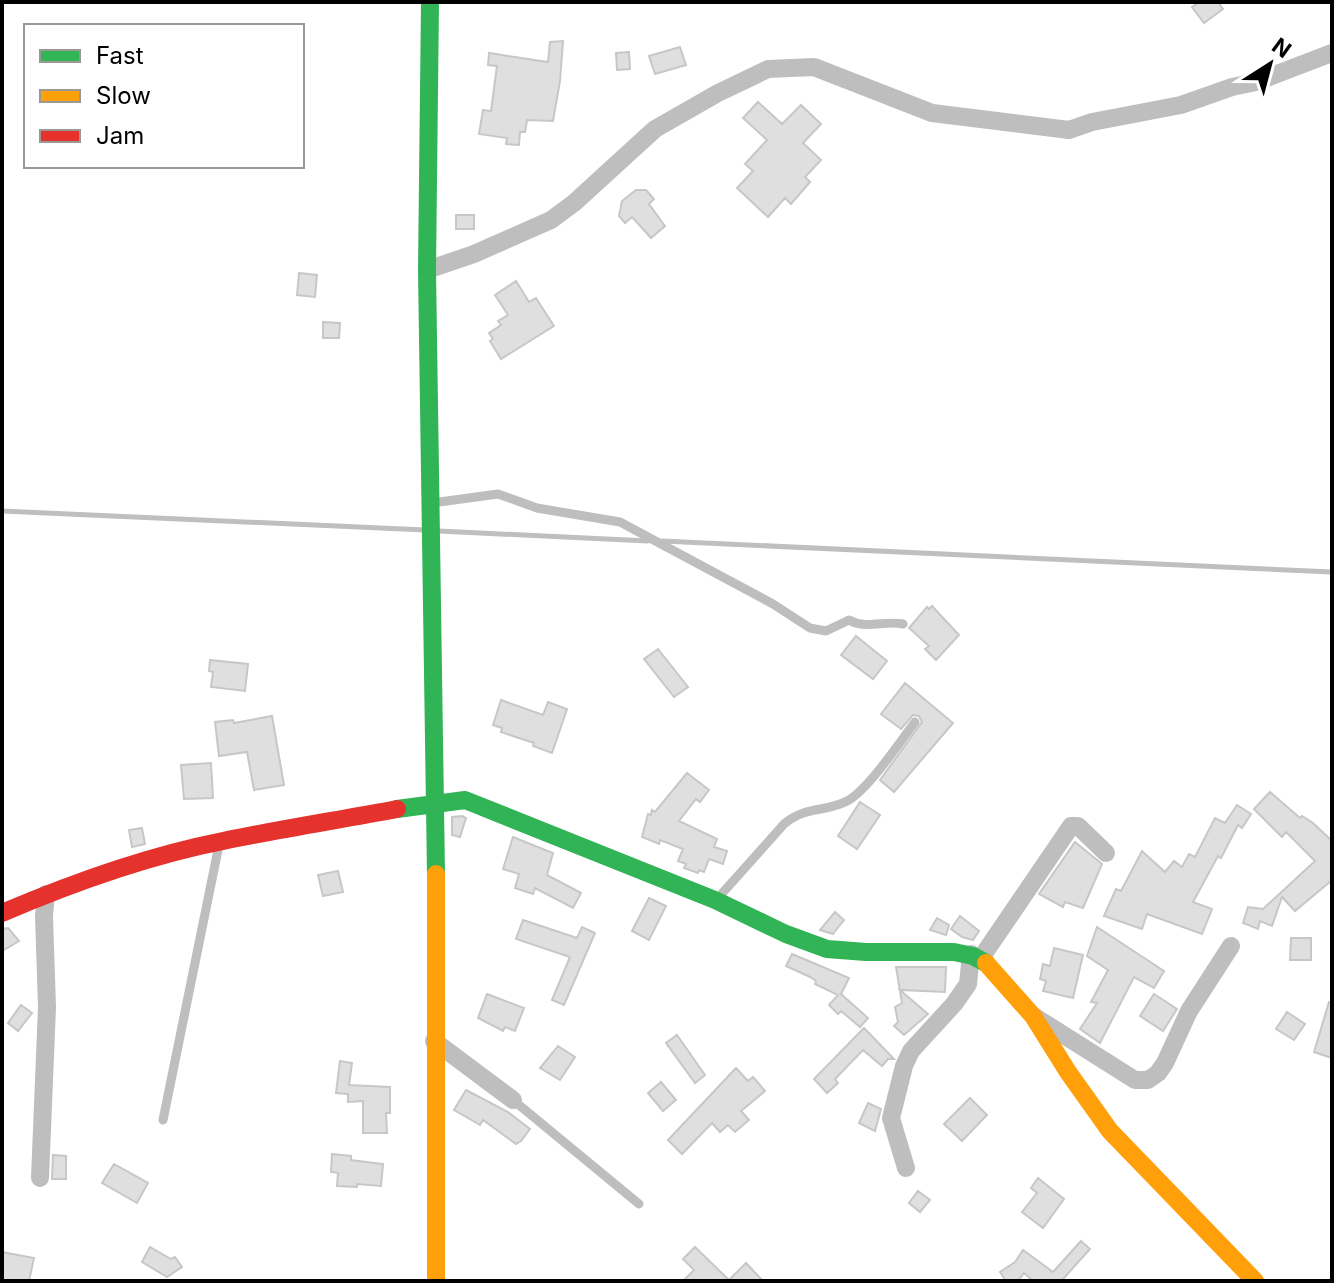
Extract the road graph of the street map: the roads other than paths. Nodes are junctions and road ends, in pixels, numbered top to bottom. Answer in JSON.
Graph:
{"nodes":[{"id":1,"x":430,"y":2,"type":"edge"},
{"id":2,"x":1332,"y":53,"type":"edge"},
{"id":3,"x":427,"y":270,"type":"junction"},
{"id":4,"x":432,"y":503,"type":"junction"},
{"id":5,"x":903,"y":624,"type":"dead end"},
{"id":6,"x":915,"y":722,"type":"dead end"},
{"id":7,"x":436,"y":802,"type":"junction"},
{"id":8,"x":220,"y":841,"type":"junction"},
{"id":9,"x":1106,"y":853,"type":"dead end"},
{"id":10,"x":46,"y":894,"type":"junction"},
{"id":11,"x":716,"y":901,"type":"junction"},
{"id":12,"x":2,"y":913,"type":"edge"},
{"id":13,"x":1231,"y":946,"type":"dead end"},
{"id":14,"x":976,"y":956,"type":"junction"},
{"id":15,"x":1033,"y":1016,"type":"junction"},
{"id":16,"x":434,"y":1041,"type":"junction"},
{"id":17,"x":513,"y":1100,"type":"joint"},
{"id":18,"x":163,"y":1120,"type":"dead end"},
{"id":19,"x":906,"y":1168,"type":"dead end"},
{"id":20,"x":40,"y":1178,"type":"dead end"},
{"id":21,"x":639,"y":1204,"type":"dead end"},
{"id":22,"x":436,"y":1281,"type":"edge"},
{"id":23,"x":1255,"y":1281,"type":"edge"}],
"edges":[{"from":1,"to":3,"type":"street"},
{"from":2,"to":3,"type":"street"},
{"from":3,"to":4,"type":"street"},
{"from":4,"to":5,"type":"lane"},
{"from":4,"to":7,"type":"street"},
{"from":6,"to":11,"type":"lane"},
{"from":7,"to":8,"type":"street"},
{"from":7,"to":11,"type":"street"},
{"from":7,"to":16,"type":"street"},
{"from":8,"to":10,"type":"street"},
{"from":8,"to":18,"type":"lane"},
{"from":9,"to":14,"type":"street"},
{"from":10,"to":12,"type":"street"},
{"from":10,"to":20,"type":"street"},
{"from":11,"to":14,"type":"street"},
{"from":13,"to":15,"type":"street"},
{"from":14,"to":15,"type":"street"},
{"from":14,"to":19,"type":"street"},
{"from":15,"to":23,"type":"street"},
{"from":16,"to":17,"type":"street"},
{"from":16,"to":22,"type":"street"},
{"from":17,"to":21,"type":"lane"}]}
